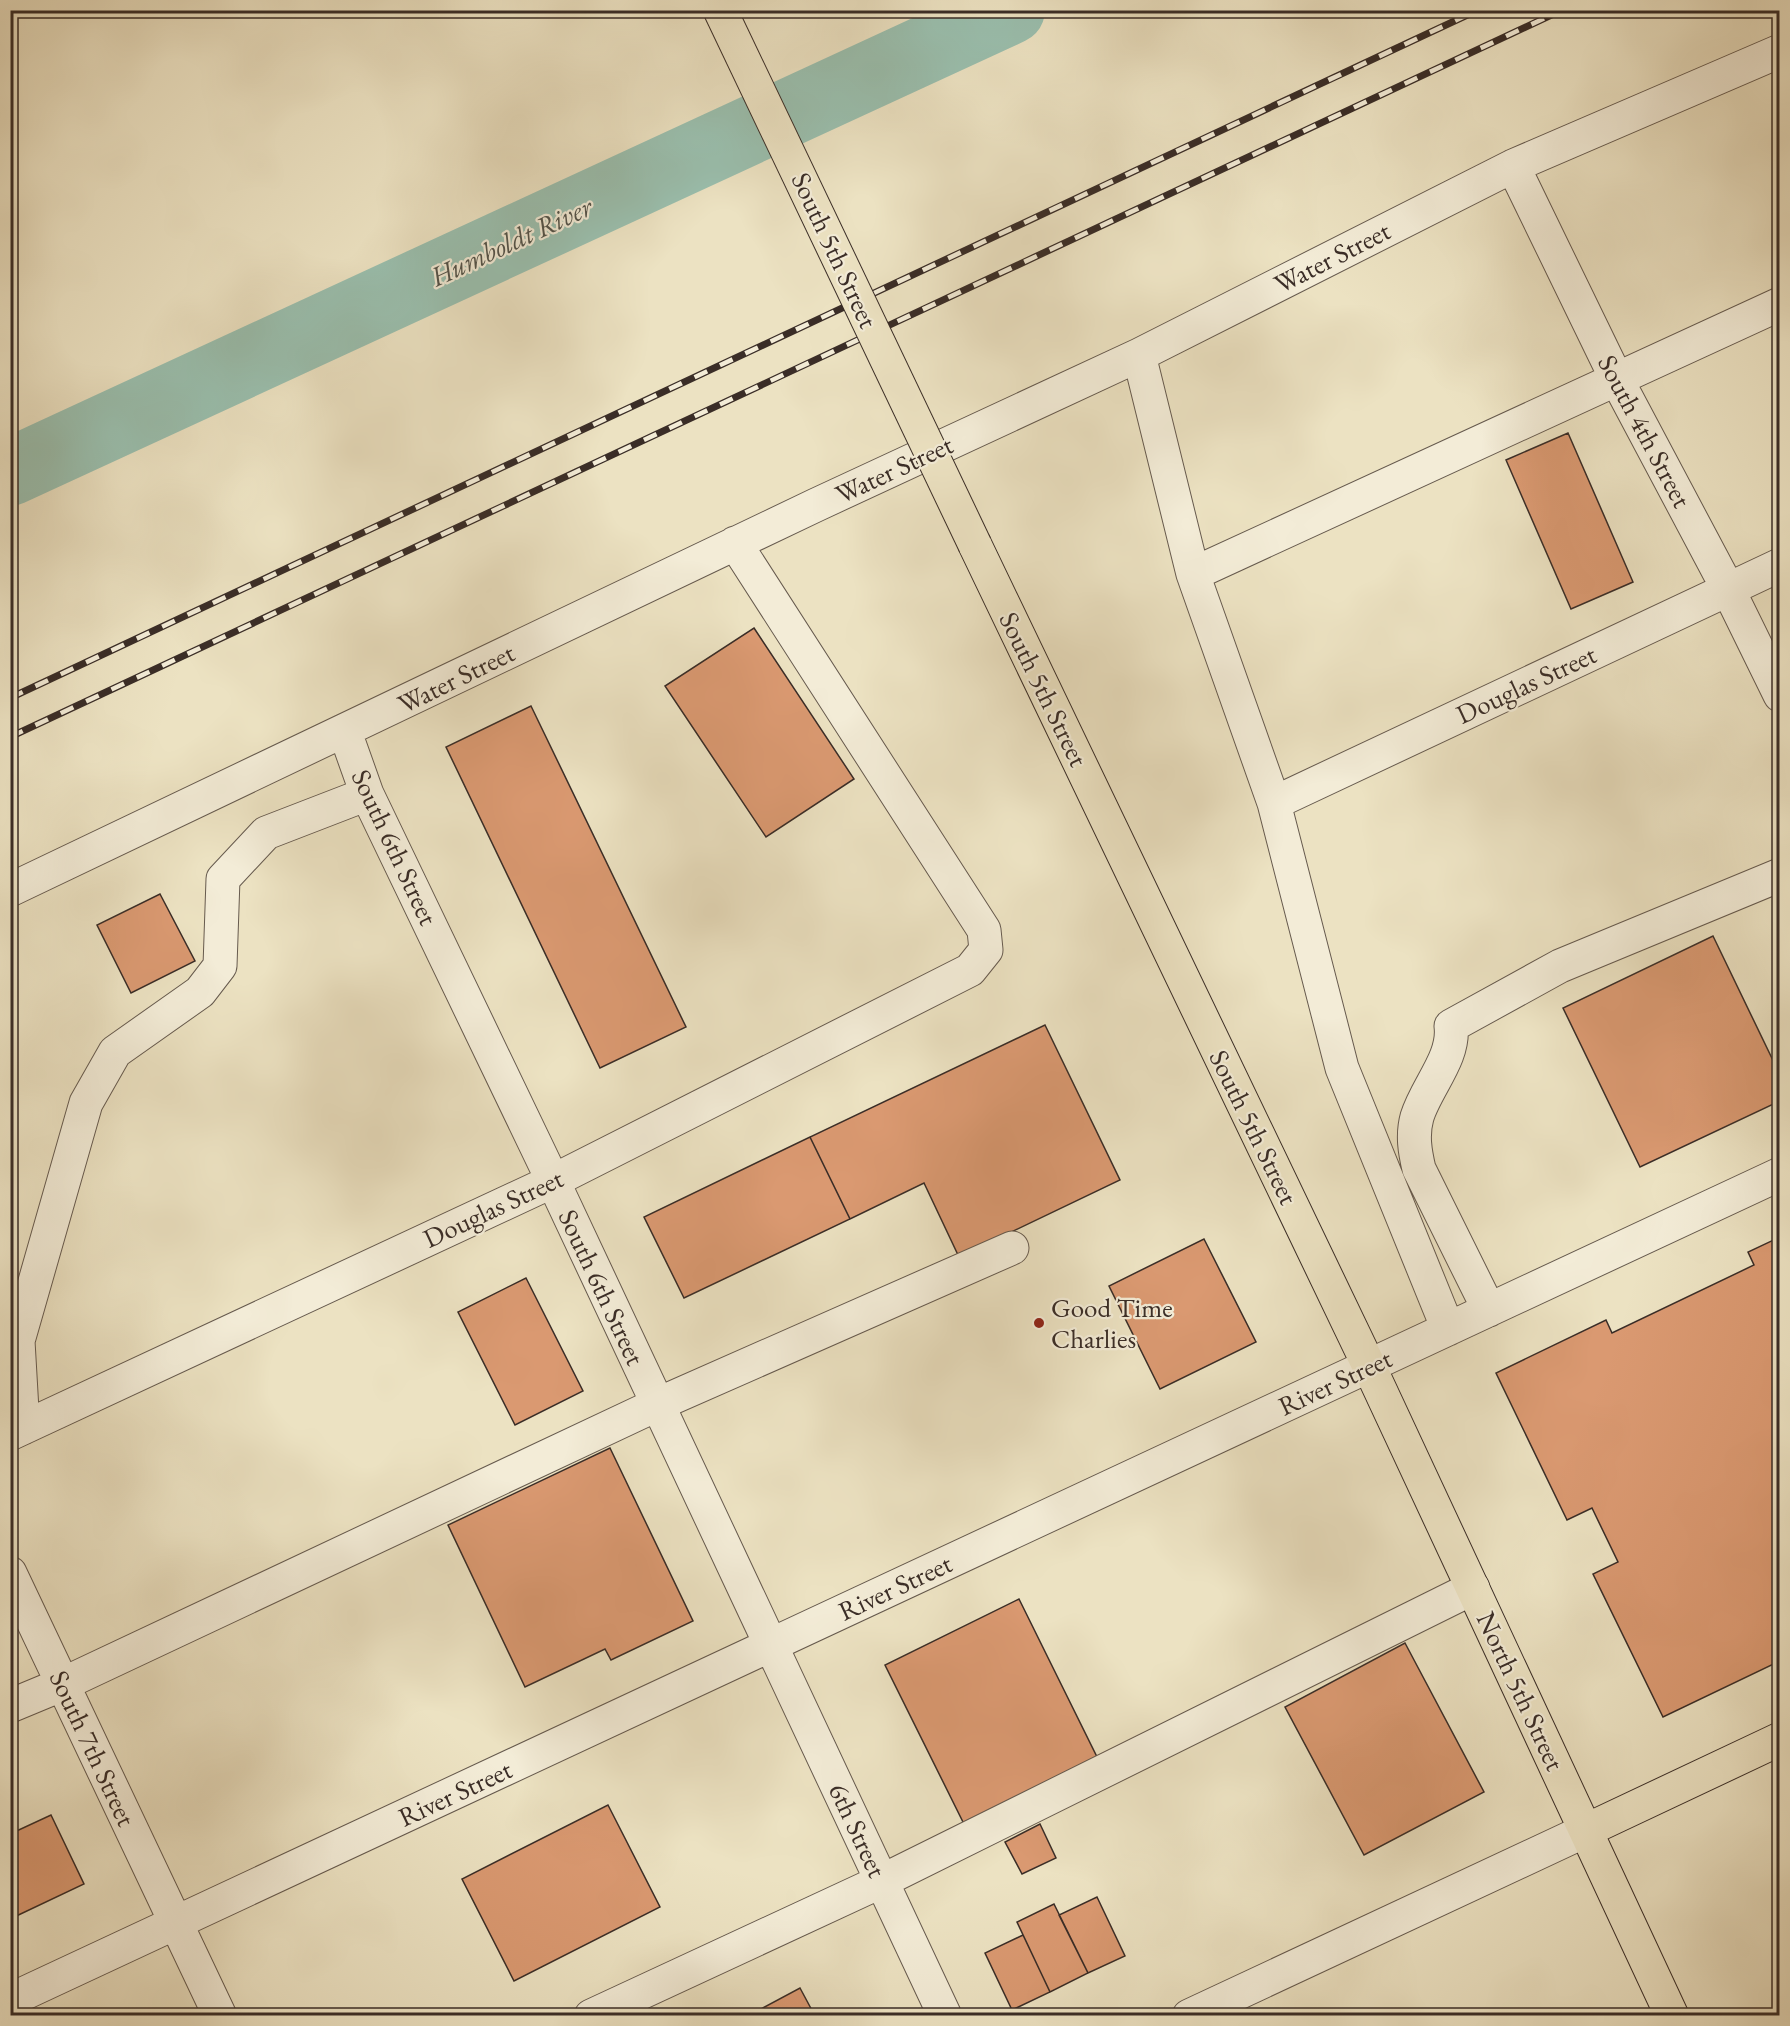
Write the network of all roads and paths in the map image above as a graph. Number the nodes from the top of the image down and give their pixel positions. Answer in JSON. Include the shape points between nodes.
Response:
{"nodes":[{"id":1,"x":720,"y":10,"type":"edge"},
{"id":2,"x":1779,"y":51,"type":"edge"},
{"id":3,"x":1513,"y":166,"type":"junction"},
{"id":4,"x":1779,"y":304,"type":"edge"},
{"id":5,"x":1139,"y":355,"type":"junction"},
{"id":6,"x":1616,"y":378,"type":"junction"},
{"id":7,"x":735,"y":543,"type":"junction"},
{"id":8,"x":1779,"y":565,"type":"edge"},
{"id":9,"x":1192,"y":573,"type":"junction"},
{"id":10,"x":1728,"y":589,"type":"junction"},
{"id":11,"x":1779,"y":695,"type":"edge"},
{"id":12,"x":345,"y":732,"type":"junction"},
{"id":13,"x":367,"y":794,"type":"junction"},
{"id":14,"x":1274,"y":803,"type":"junction"},
{"id":15,"x":1779,"y":875,"type":"edge"},
{"id":16,"x":10,"y":890,"type":"edge"},
{"id":17,"x":1779,"y":1174,"type":"edge"},
{"id":18,"x":553,"y":1181,"type":"junction"},
{"id":19,"x":1012,"y":1248,"type":"dead end"},
{"id":20,"x":1489,"y":1310,"type":"junction"},
{"id":21,"x":1448,"y":1329,"type":"junction"},
{"id":22,"x":1369,"y":1366,"type":"junction"},
{"id":23,"x":656,"y":1405,"type":"junction"},
{"id":24,"x":17,"y":1431,"type":"edge"},
{"id":25,"x":10,"y":1573,"type":"edge"},
{"id":26,"x":1473,"y":1588,"type":"junction"},
{"id":27,"x":771,"y":1645,"type":"junction"},
{"id":28,"x":63,"y":1684,"type":"junction"},
{"id":29,"x":10,"y":1706,"type":"edge"},
{"id":30,"x":1779,"y":1739,"type":"edge"},
{"id":31,"x":1587,"y":1830,"type":"junction"},
{"id":32,"x":882,"y":1881,"type":"junction"},
{"id":33,"x":176,"y":1923,"type":"junction"},
{"id":34,"x":10,"y":2000,"type":"edge"},
{"id":35,"x":220,"y":2016,"type":"edge"},
{"id":36,"x":591,"y":2016,"type":"edge"},
{"id":37,"x":945,"y":2016,"type":"edge"},
{"id":38,"x":1189,"y":2016,"type":"edge"},
{"id":39,"x":1672,"y":2016,"type":"edge"}],
"edges":[{"from":1,"to":22,"type":"main road","name":"South 5th Street","bridge":true},
{"from":2,"to":3,"type":"street","name":"Water Street"},
{"from":3,"to":5,"type":"street","name":"Water Street"},
{"from":3,"to":6,"type":"street","name":"South 4th Street"},
{"from":4,"to":6,"type":"street"},
{"from":5,"to":7,"type":"street","name":"Water Street"},
{"from":5,"to":9,"type":"street"},
{"from":6,"to":9,"type":"street"},
{"from":6,"to":10,"type":"street","name":"South 4th Street"},
{"from":7,"to":12,"type":"street","name":"Water Street"},
{"from":7,"to":18,"type":"street","name":"Douglas Street","via":[[984,930],[986,950],[970,970]]},
{"from":8,"to":10,"type":"street","name":"Douglas Street"},
{"from":9,"to":14,"type":"street"},
{"from":10,"to":11,"type":"street","name":"South 4th Street"},
{"from":10,"to":14,"type":"street","name":"Douglas Street"},
{"from":12,"to":13,"type":"street","name":"South 6th Street"},
{"from":12,"to":16,"type":"street","name":"Water Street"},
{"from":13,"to":18,"type":"street","name":"South 6th Street"},
{"from":13,"to":24,"type":"street","via":[[266,833],[223,879],[220,966],[200,992],[115,1052],[86,1102],[18,1341]]},
{"from":14,"to":21,"type":"street","via":[[1342,1068]]},
{"from":15,"to":20,"type":"street","via":[[1560,966],[1451,1026],[1453,1040],[1417,1118],[1413,1143],[1419,1169]]},
{"from":17,"to":20,"type":"street","name":"River Street"},
{"from":18,"to":23,"type":"street","name":"South 6th Street"},
{"from":18,"to":24,"type":"street","name":"Douglas Street"},
{"from":19,"to":23,"type":"street"},
{"from":20,"to":21,"type":"street","name":"River Street"},
{"from":21,"to":22,"type":"street","name":"River Street"},
{"from":22,"to":26,"type":"main road","name":"North 5th Street"},
{"from":22,"to":27,"type":"street","name":"River Street"},
{"from":23,"to":27,"type":"street","name":"South 6th Street"},
{"from":23,"to":28,"type":"street"},
{"from":25,"to":28,"type":"street","name":"South 7th Street"},
{"from":26,"to":31,"type":"main road","name":"North 5th Street"},
{"from":26,"to":32,"type":"street"},
{"from":27,"to":32,"type":"street","name":"6th Street"},
{"from":27,"to":33,"type":"street","name":"River Street"},
{"from":28,"to":29,"type":"street"},
{"from":28,"to":33,"type":"street","name":"South 7th Street"},
{"from":30,"to":31,"type":"main road"},
{"from":31,"to":38,"type":"street"},
{"from":31,"to":39,"type":"main road","name":"North 5th Street"},
{"from":32,"to":36,"type":"street"},
{"from":32,"to":37,"type":"street","name":"6th Street"},
{"from":33,"to":34,"type":"street","name":"River Street"},
{"from":33,"to":35,"type":"street","name":"South 7th Street"}]}
